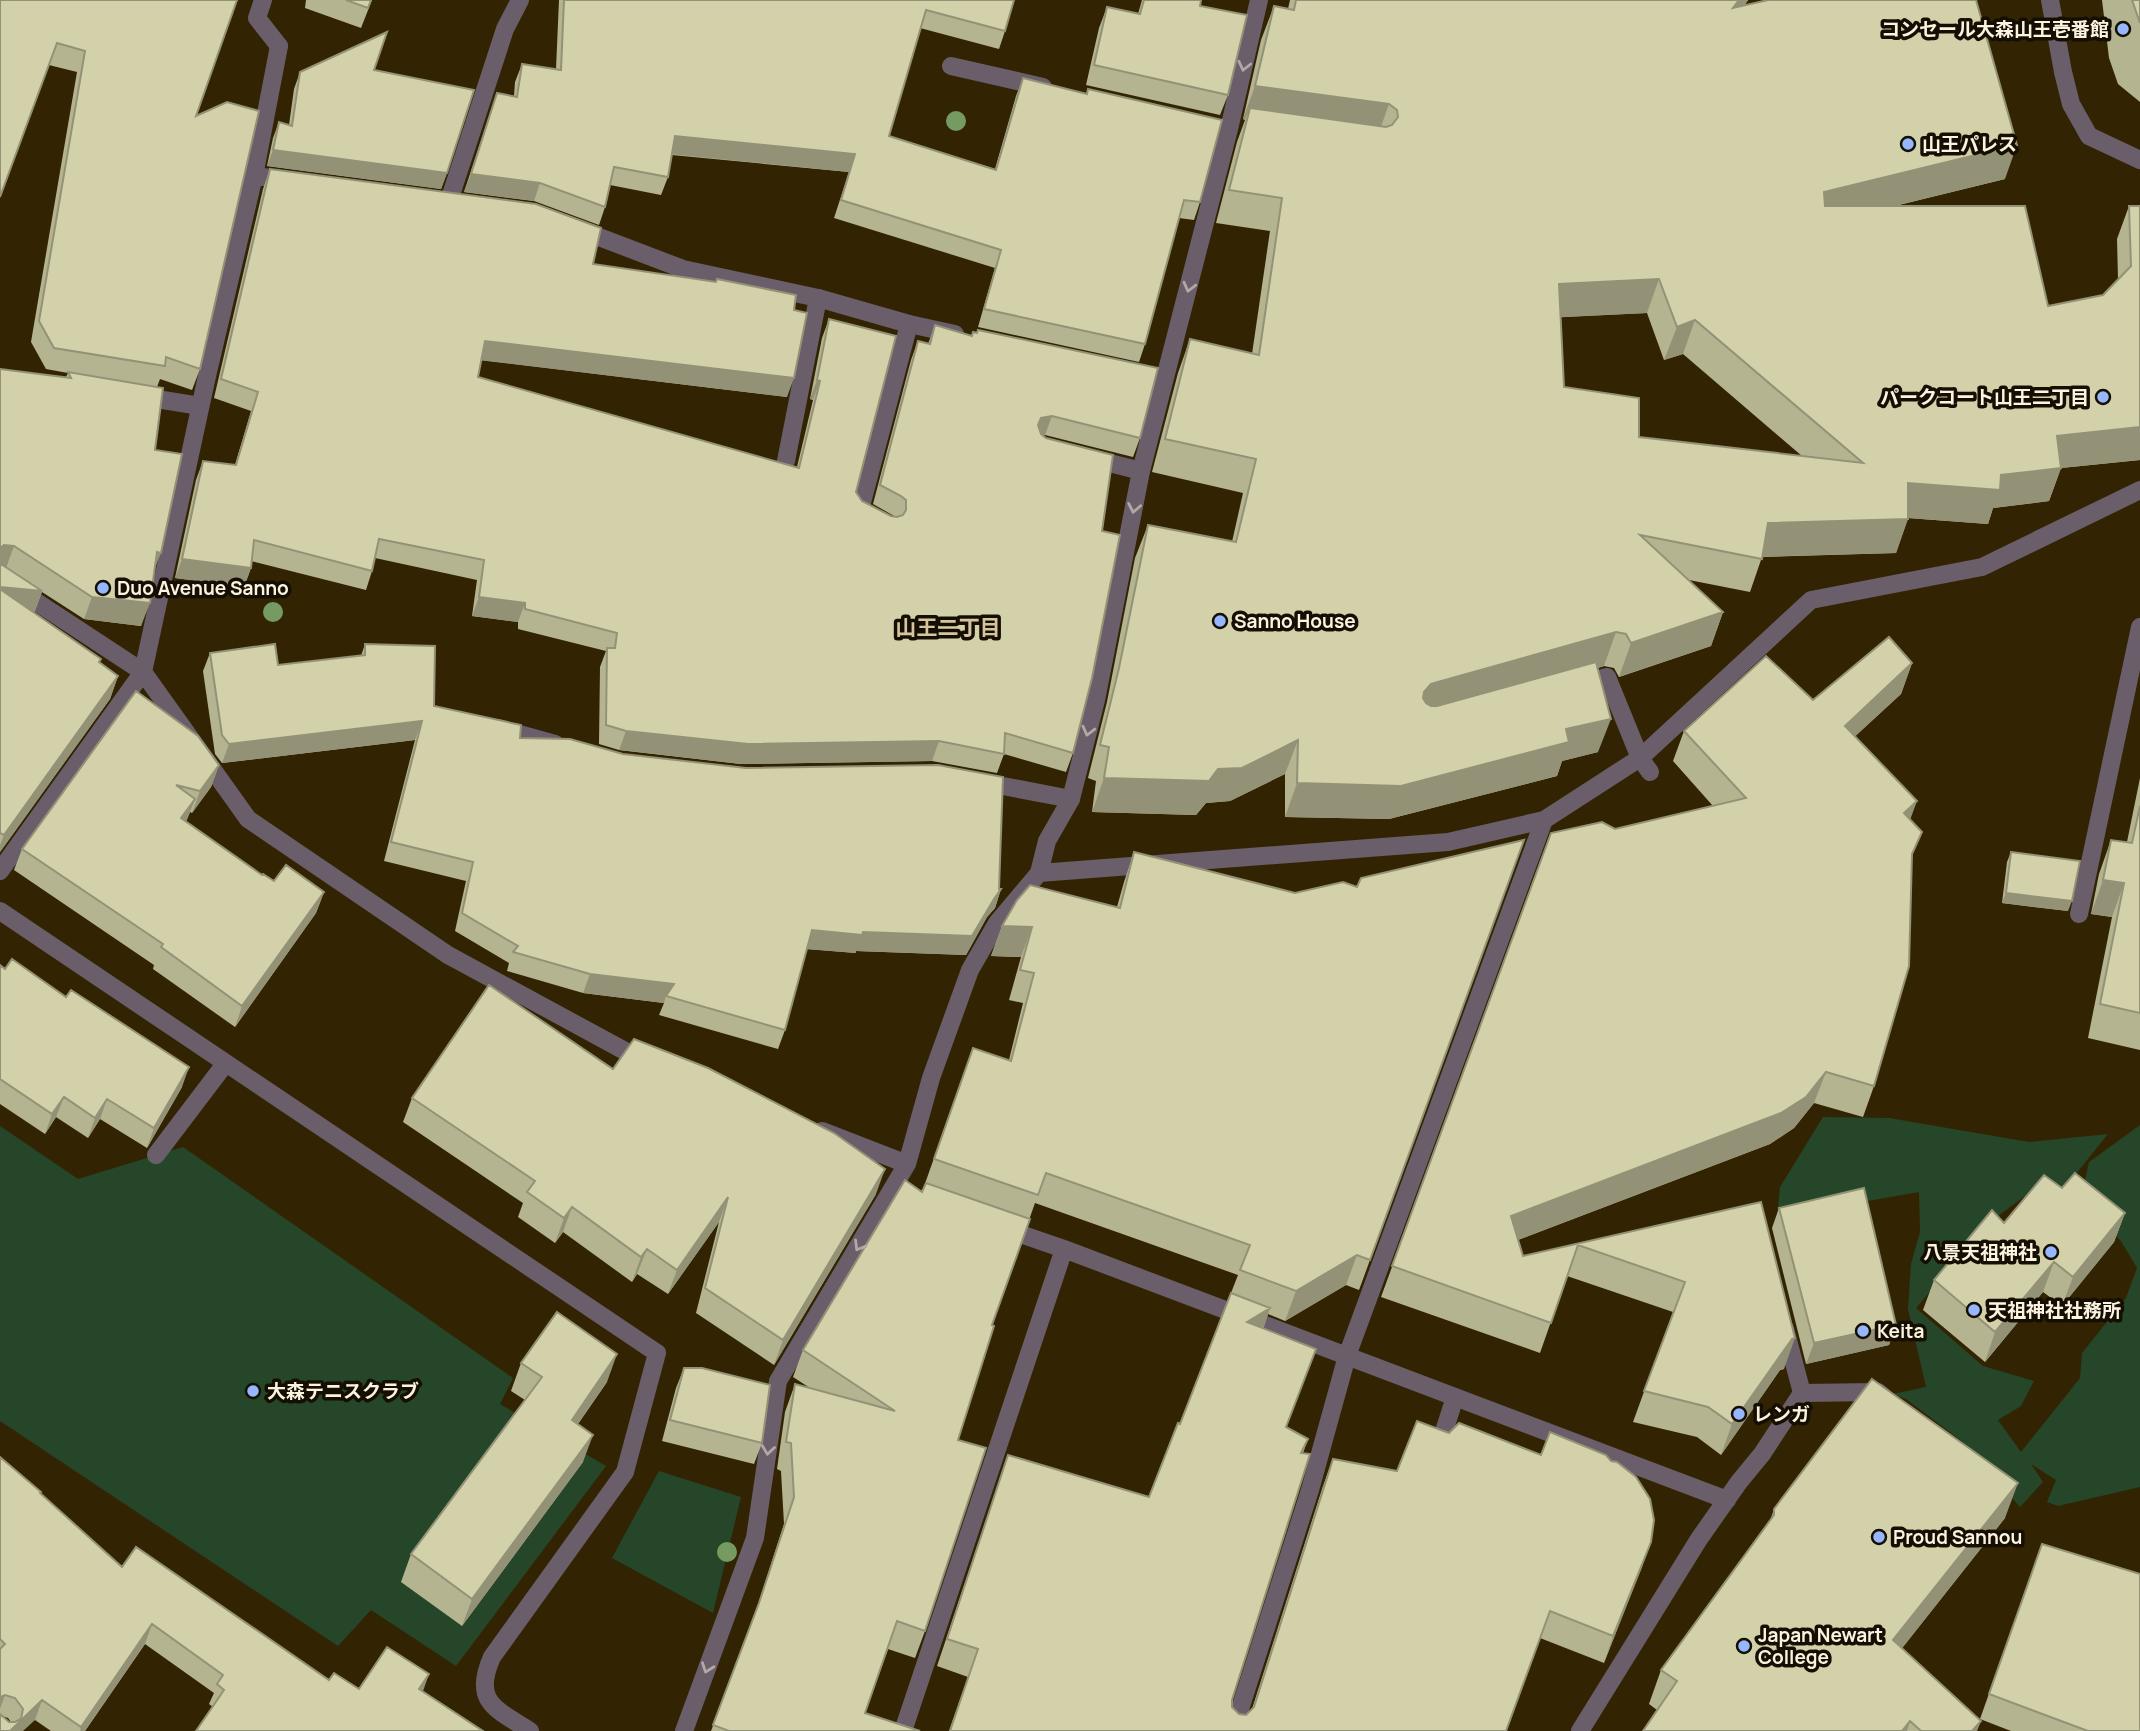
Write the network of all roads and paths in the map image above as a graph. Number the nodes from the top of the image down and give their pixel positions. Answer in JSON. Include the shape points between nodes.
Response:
{"nodes":[{"id":1,"x":263,"y":0,"type":"edge"},
{"id":2,"x":520,"y":0,"type":"edge"},
{"id":3,"x":1259,"y":0,"type":"edge"},
{"id":4,"x":2050,"y":0,"type":"edge"},
{"id":5,"x":951,"y":66,"type":"dead end"},
{"id":6,"x":1057,"y":90,"type":"edge"},
{"id":7,"x":1223,"y":128,"type":"junction"},
{"id":8,"x":1252,"y":133,"type":"edge"},
{"id":9,"x":2140,"y":160,"type":"edge"},
{"id":10,"x":254,"y":176,"type":"junction"},
{"id":11,"x":306,"y":183,"type":"edge"},
{"id":12,"x":449,"y":201,"type":"edge"},
{"id":13,"x":557,"y":222,"type":"edge"},
{"id":14,"x":818,"y":298,"type":"junction"},
{"id":15,"x":909,"y":324,"type":"junction"},
{"id":16,"x":977,"y":338,"type":"edge"},
{"id":17,"x":121,"y":393,"type":"edge"},
{"id":18,"x":201,"y":406,"type":"junction"},
{"id":19,"x":1077,"y":455,"type":"edge"},
{"id":20,"x":786,"y":461,"type":"edge"},
{"id":21,"x":1141,"y":471,"type":"junction"},
{"id":22,"x":2140,"y":490,"type":"edge"},
{"id":23,"x":889,"y":525,"type":"edge"},
{"id":24,"x":0,"y":578,"type":"edge"},
{"id":25,"x":2140,"y":627,"type":"edge"},
{"id":26,"x":143,"y":672,"type":"junction"},
{"id":27,"x":1567,"y":688,"type":"edge"},
{"id":28,"x":477,"y":722,"type":"edge"},
{"id":29,"x":566,"y":747,"type":"edge"},
{"id":30,"x":1645,"y":765,"type":"junction"},
{"id":31,"x":970,"y":779,"type":"edge"},
{"id":32,"x":1071,"y":799,"type":"junction"},
{"id":33,"x":1544,"y":821,"type":"junction"},
{"id":34,"x":0,"y":871,"type":"edge"},
{"id":35,"x":1039,"y":873,"type":"junction"},
{"id":36,"x":0,"y":911,"type":"edge"},
{"id":37,"x":2079,"y":914,"type":"dead end"},
{"id":38,"x":225,"y":1064,"type":"junction"},
{"id":39,"x":662,"y":1066,"type":"edge"},
{"id":40,"x":811,"y":1126,"type":"edge"},
{"id":41,"x":156,"y":1155,"type":"edge"},
{"id":42,"x":907,"y":1164,"type":"junction"},
{"id":43,"x":894,"y":1188,"type":"junction"},
{"id":44,"x":913,"y":1197,"type":"edge"},
{"id":45,"x":987,"y":1223,"type":"edge"},
{"id":46,"x":1063,"y":1249,"type":"junction"},
{"id":47,"x":1782,"y":1317,"type":"edge"},
{"id":48,"x":1347,"y":1356,"type":"junction"},
{"id":49,"x":1802,"y":1393,"type":"junction"},
{"id":50,"x":1455,"y":1397,"type":"junction"},
{"id":51,"x":1892,"y":1401,"type":"edge"},
{"id":52,"x":1440,"y":1444,"type":"edge"},
{"id":53,"x":1615,"y":1457,"type":"junction"},
{"id":54,"x":1606,"y":1478,"type":"edge"},
{"id":55,"x":1727,"y":1500,"type":"junction"},
{"id":56,"x":530,"y":1731,"type":"edge"},
{"id":57,"x":684,"y":1731,"type":"edge"},
{"id":58,"x":903,"y":1731,"type":"edge"},
{"id":59,"x":1233,"y":1731,"type":"edge"},
{"id":60,"x":1580,"y":1731,"type":"edge"}],
"edges":[{"from":1,"to":10,"type":"street","via":[[257,18],[279,46]]},
{"from":2,"to":12,"type":"street","via":[[505,29]]},
{"from":3,"to":7,"type":"street","one_way":true},
{"from":4,"to":9,"type":"street","via":[[2063,72],[2077,115],[2089,136]]},
{"from":5,"to":6,"type":"street"},
{"from":7,"to":8,"type":"street"},
{"from":7,"to":21,"type":"street","one_way":true,"via":[[1159,377]]},
{"from":10,"to":11,"type":"street"},
{"from":10,"to":18,"type":"street"},
{"from":13,"to":14,"type":"street","via":[[683,269]]},
{"from":14,"to":15,"type":"street"},
{"from":14,"to":20,"type":"street"},
{"from":15,"to":16,"type":"street"},
{"from":15,"to":23,"type":"street","via":[[860,510]]},
{"from":17,"to":18,"type":"street"},
{"from":18,"to":26,"type":"street"},
{"from":19,"to":21,"type":"street"},
{"from":21,"to":32,"type":"street","one_way":true,"via":[[1096,699]]},
{"from":22,"to":30,"type":"street","via":[[1982,567],[1811,600]]},
{"from":24,"to":26,"type":"street"},
{"from":25,"to":37,"type":"street"},
{"from":26,"to":34,"type":"street"},
{"from":26,"to":39,"type":"street","via":[[248,819],[448,955],[625,1051]]},
{"from":27,"to":30,"type":"street","via":[[1607,677]]},
{"from":28,"to":29,"type":"street"},
{"from":30,"to":33,"type":"street"},
{"from":31,"to":32,"type":"street"},
{"from":32,"to":35,"type":"street","via":[[1047,841]]},
{"from":33,"to":35,"type":"street","via":[[1448,842]]},
{"from":33,"to":48,"type":"street"},
{"from":35,"to":42,"type":"street","via":[[997,923],[970,970],[925,1076]]},
{"from":36,"to":38,"type":"street"},
{"from":38,"to":41,"type":"street"},
{"from":38,"to":56,"type":"street","via":[[657,1353],[625,1472],[492,1657],[486,1672],[484,1686],[495,1708]]},
{"from":40,"to":42,"type":"street"},
{"from":42,"to":43,"type":"street"},
{"from":43,"to":44,"type":"street"},
{"from":43,"to":57,"type":"street","one_way":true,"via":[[778,1381],[755,1538]]},
{"from":45,"to":46,"type":"street"},
{"from":46,"to":48,"type":"street"},
{"from":46,"to":58,"type":"street"},
{"from":47,"to":49,"type":"street"},
{"from":48,"to":50,"type":"street"},
{"from":48,"to":59,"type":"street","via":[[1310,1490]]},
{"from":49,"to":51,"type":"street","via":[[1878,1392]]},
{"from":49,"to":55,"type":"street"},
{"from":50,"to":52,"type":"street"},
{"from":50,"to":53,"type":"street"},
{"from":53,"to":54,"type":"street"},
{"from":53,"to":55,"type":"street"},
{"from":55,"to":60,"type":"street"}]}
